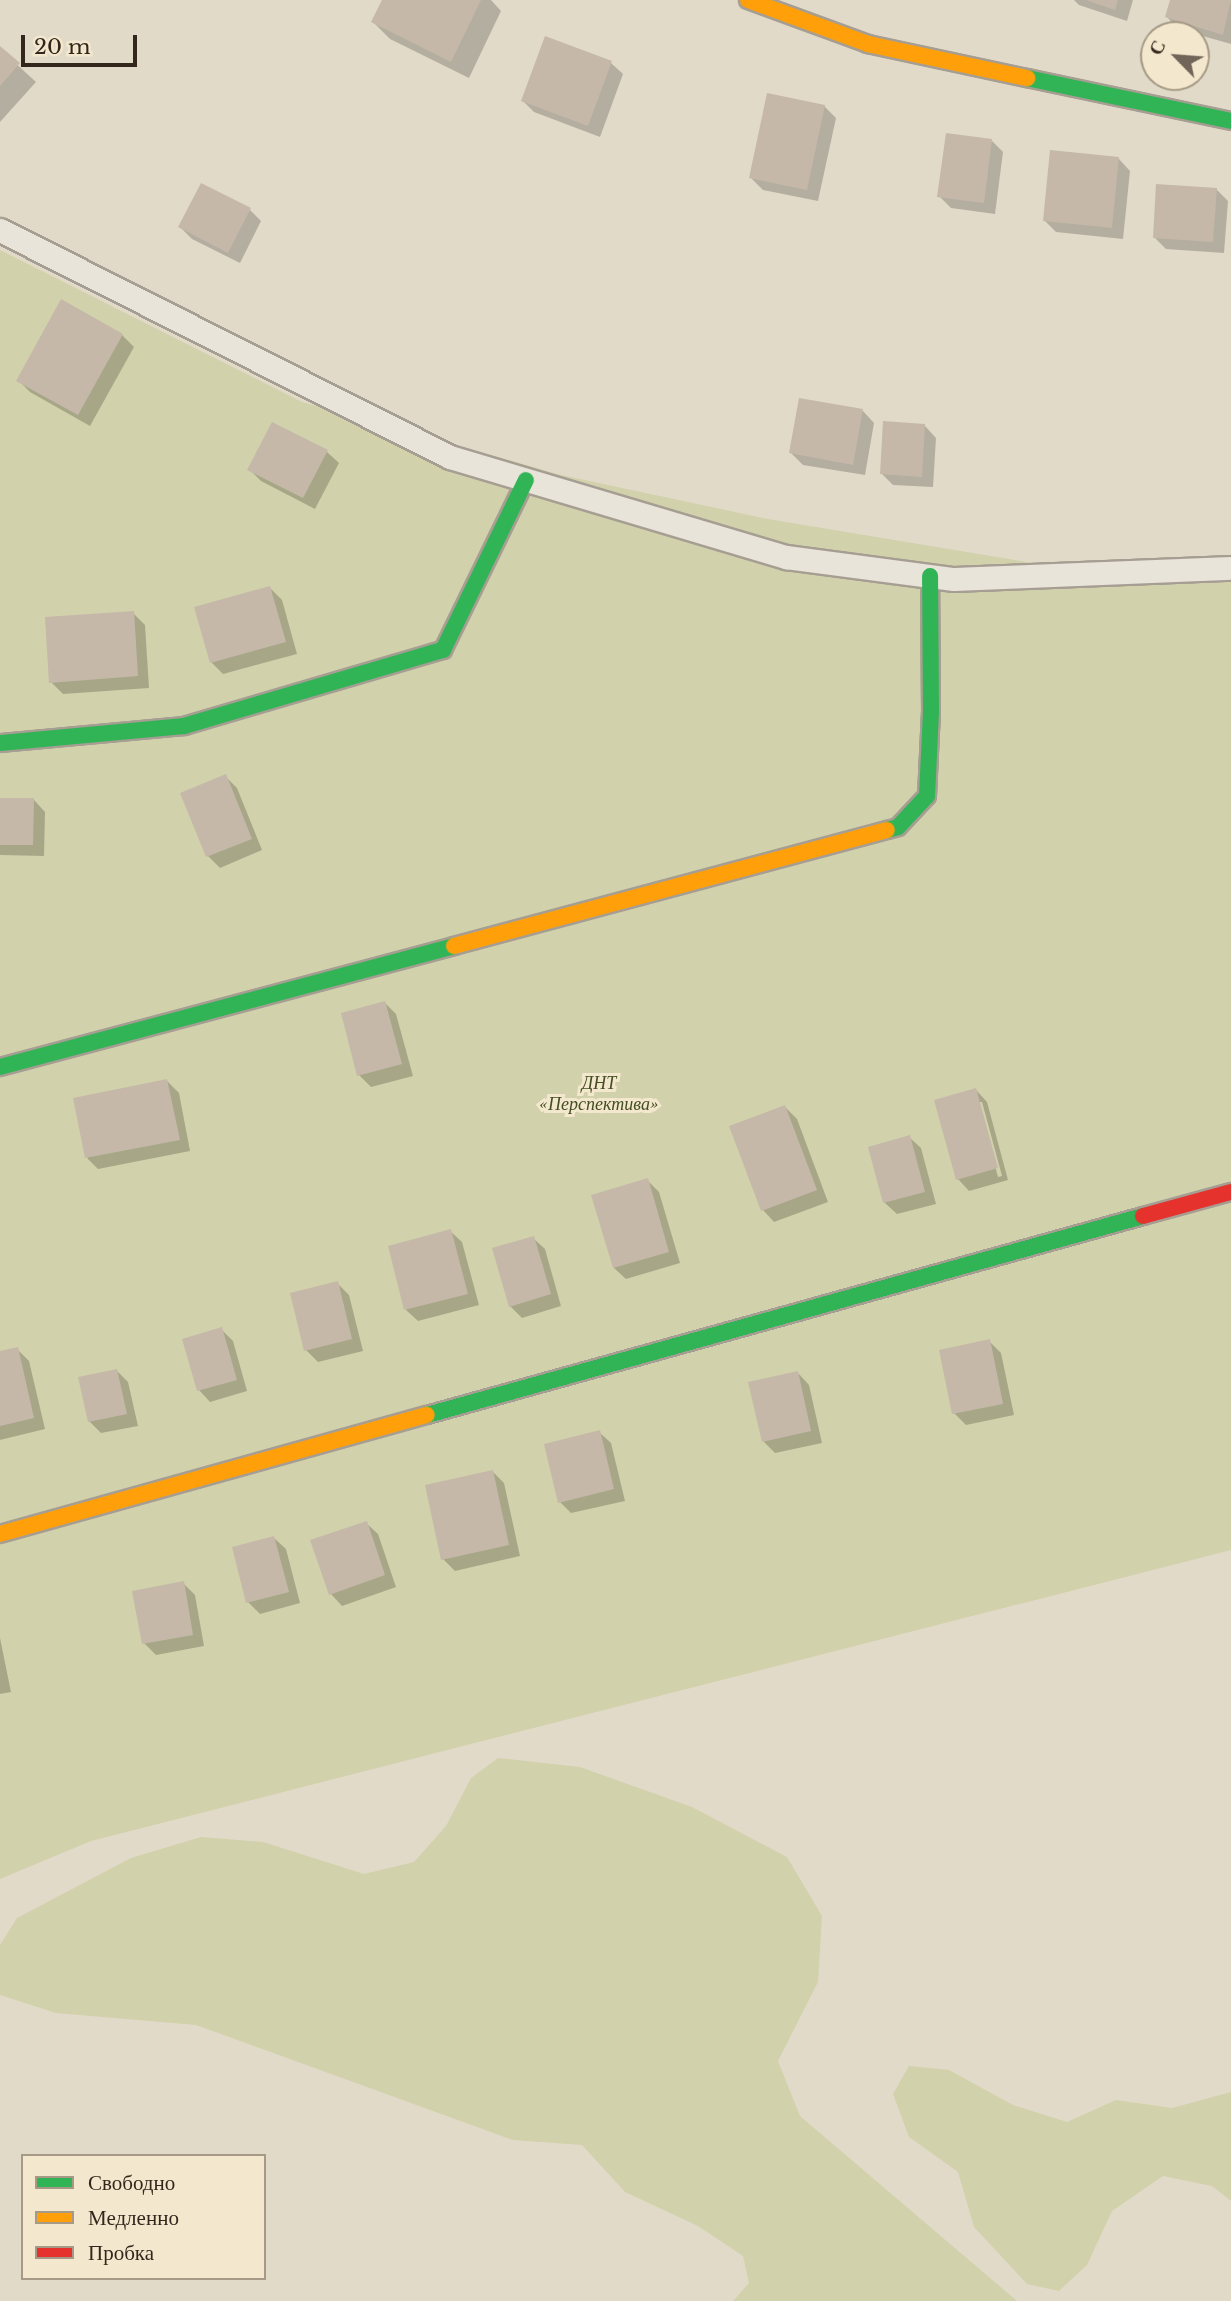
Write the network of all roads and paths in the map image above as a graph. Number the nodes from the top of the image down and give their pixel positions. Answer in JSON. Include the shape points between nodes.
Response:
{"nodes":[{"id":1,"x":748,"y":0,"type":"edge"},
{"id":2,"x":1231,"y":121,"type":"edge"},
{"id":3,"x":0,"y":230,"type":"edge"},
{"id":4,"x":526,"y":480,"type":"junction"},
{"id":5,"x":1231,"y":568,"type":"edge"},
{"id":6,"x":930,"y":576,"type":"junction"},
{"id":7,"x":0,"y":743,"type":"edge"},
{"id":8,"x":0,"y":1067,"type":"edge"},
{"id":9,"x":1231,"y":1192,"type":"edge"},
{"id":10,"x":0,"y":1534,"type":"edge"}],
"edges":[{"from":1,"to":2,"type":"street","via":[[868,44]]},
{"from":3,"to":4,"type":"lane","via":[[450,457]]},
{"from":4,"to":6,"type":"lane","via":[[786,557]]},
{"from":4,"to":7,"type":"street","via":[[443,650],[184,726]]},
{"from":5,"to":6,"type":"lane","via":[[954,579]]},
{"from":6,"to":8,"type":"street","via":[[927,796],[898,827]]},
{"from":9,"to":10,"type":"street"}]}
